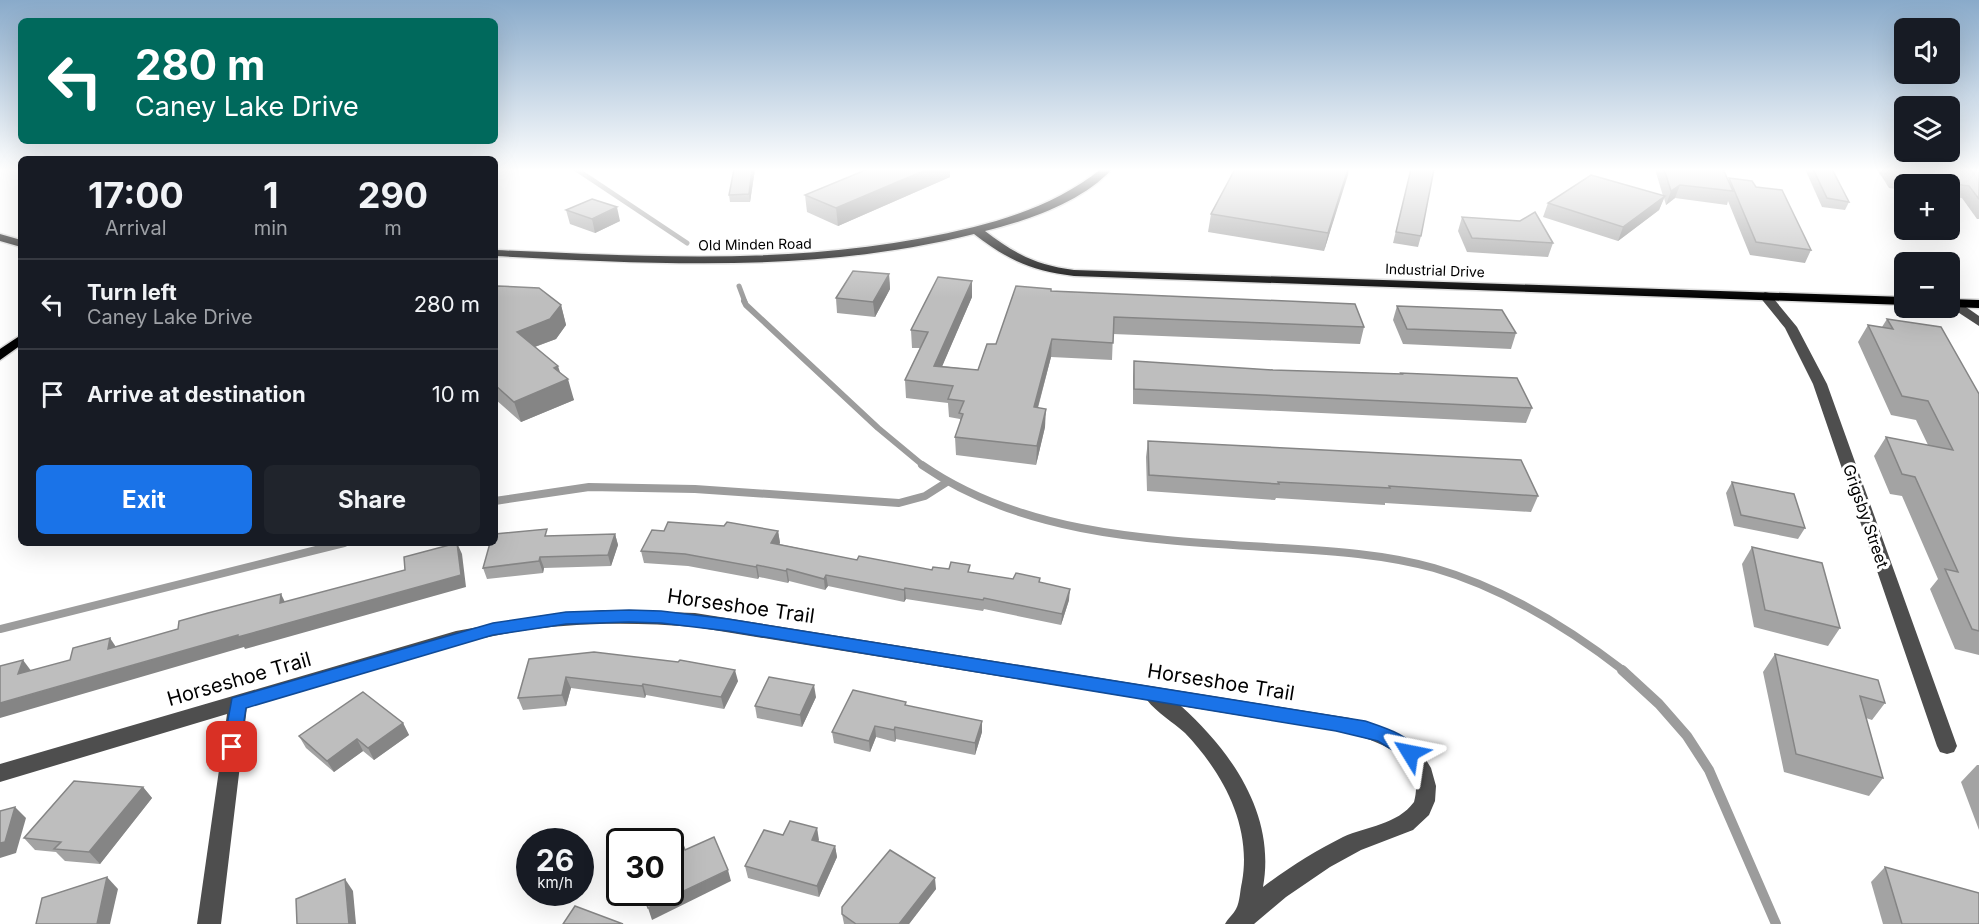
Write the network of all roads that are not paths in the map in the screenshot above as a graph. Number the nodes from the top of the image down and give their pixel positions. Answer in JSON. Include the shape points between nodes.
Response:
{"nodes":[{"id":1,"x":1029,"y":212,"type":"edge"},
{"id":2,"x":976,"y":230,"type":"junction"},
{"id":3,"x":0,"y":236,"type":"edge"},
{"id":4,"x":18,"y":236,"type":"edge"},
{"id":5,"x":18,"y":243,"type":"edge"},
{"id":6,"x":498,"y":253,"type":"edge"},
{"id":7,"x":1766,"y":296,"type":"junction"},
{"id":8,"x":1894,"y":301,"type":"edge"},
{"id":9,"x":1960,"y":303,"type":"edge"},
{"id":10,"x":1979,"y":304,"type":"edge"},
{"id":11,"x":1960,"y":309,"type":"edge"},
{"id":12,"x":1979,"y":322,"type":"edge"},
{"id":13,"x":18,"y":341,"type":"edge"},
{"id":14,"x":0,"y":356,"type":"edge"},
{"id":15,"x":1150,"y":694,"type":"junction"},
{"id":16,"x":238,"y":703,"type":"junction"},
{"id":17,"x":1947,"y":746,"type":"dead end"},
{"id":18,"x":0,"y":773,"type":"edge"},
{"id":19,"x":1242,"y":920,"type":"edge"},
{"id":20,"x":209,"y":924,"type":"edge"}],
"edges":[{"from":1,"to":2,"type":"main road","name":"Old Minden Road"},
{"from":2,"to":6,"type":"main road","name":"Old Minden Road","via":[[902,247],[794,260]]},
{"from":2,"to":7,"type":"main road","name":"Industrial Drive","via":[[1018,261],[1067,272]]},
{"from":3,"to":4,"type":"main road"},
{"from":3,"to":5,"type":"main road"},
{"from":7,"to":8,"type":"main road","name":"Industrial Drive"},
{"from":7,"to":17,"type":"street","name":"Grigsby Street","via":[[1791,327],[1820,384]]},
{"from":9,"to":10,"type":"main road"},
{"from":11,"to":12,"type":"street"},
{"from":13,"to":14,"type":"main road"},
{"from":15,"to":16,"type":"street","name":"Horseshoe Trail","via":[[695,620],[597,616],[493,629]]},
{"from":15,"to":19,"type":"street","via":[[1175,711],[1210,746],[1244,808],[1256,855]]},
{"from":15,"to":19,"type":"street","name":"Horseshoe Trail","via":[[1365,728],[1384,735],[1410,753],[1422,769],[1426,801],[1410,821],[1353,843],[1320,861]]},
{"from":16,"to":18,"type":"street","name":"Horseshoe Trail"},
{"from":16,"to":20,"type":"street"}]}
